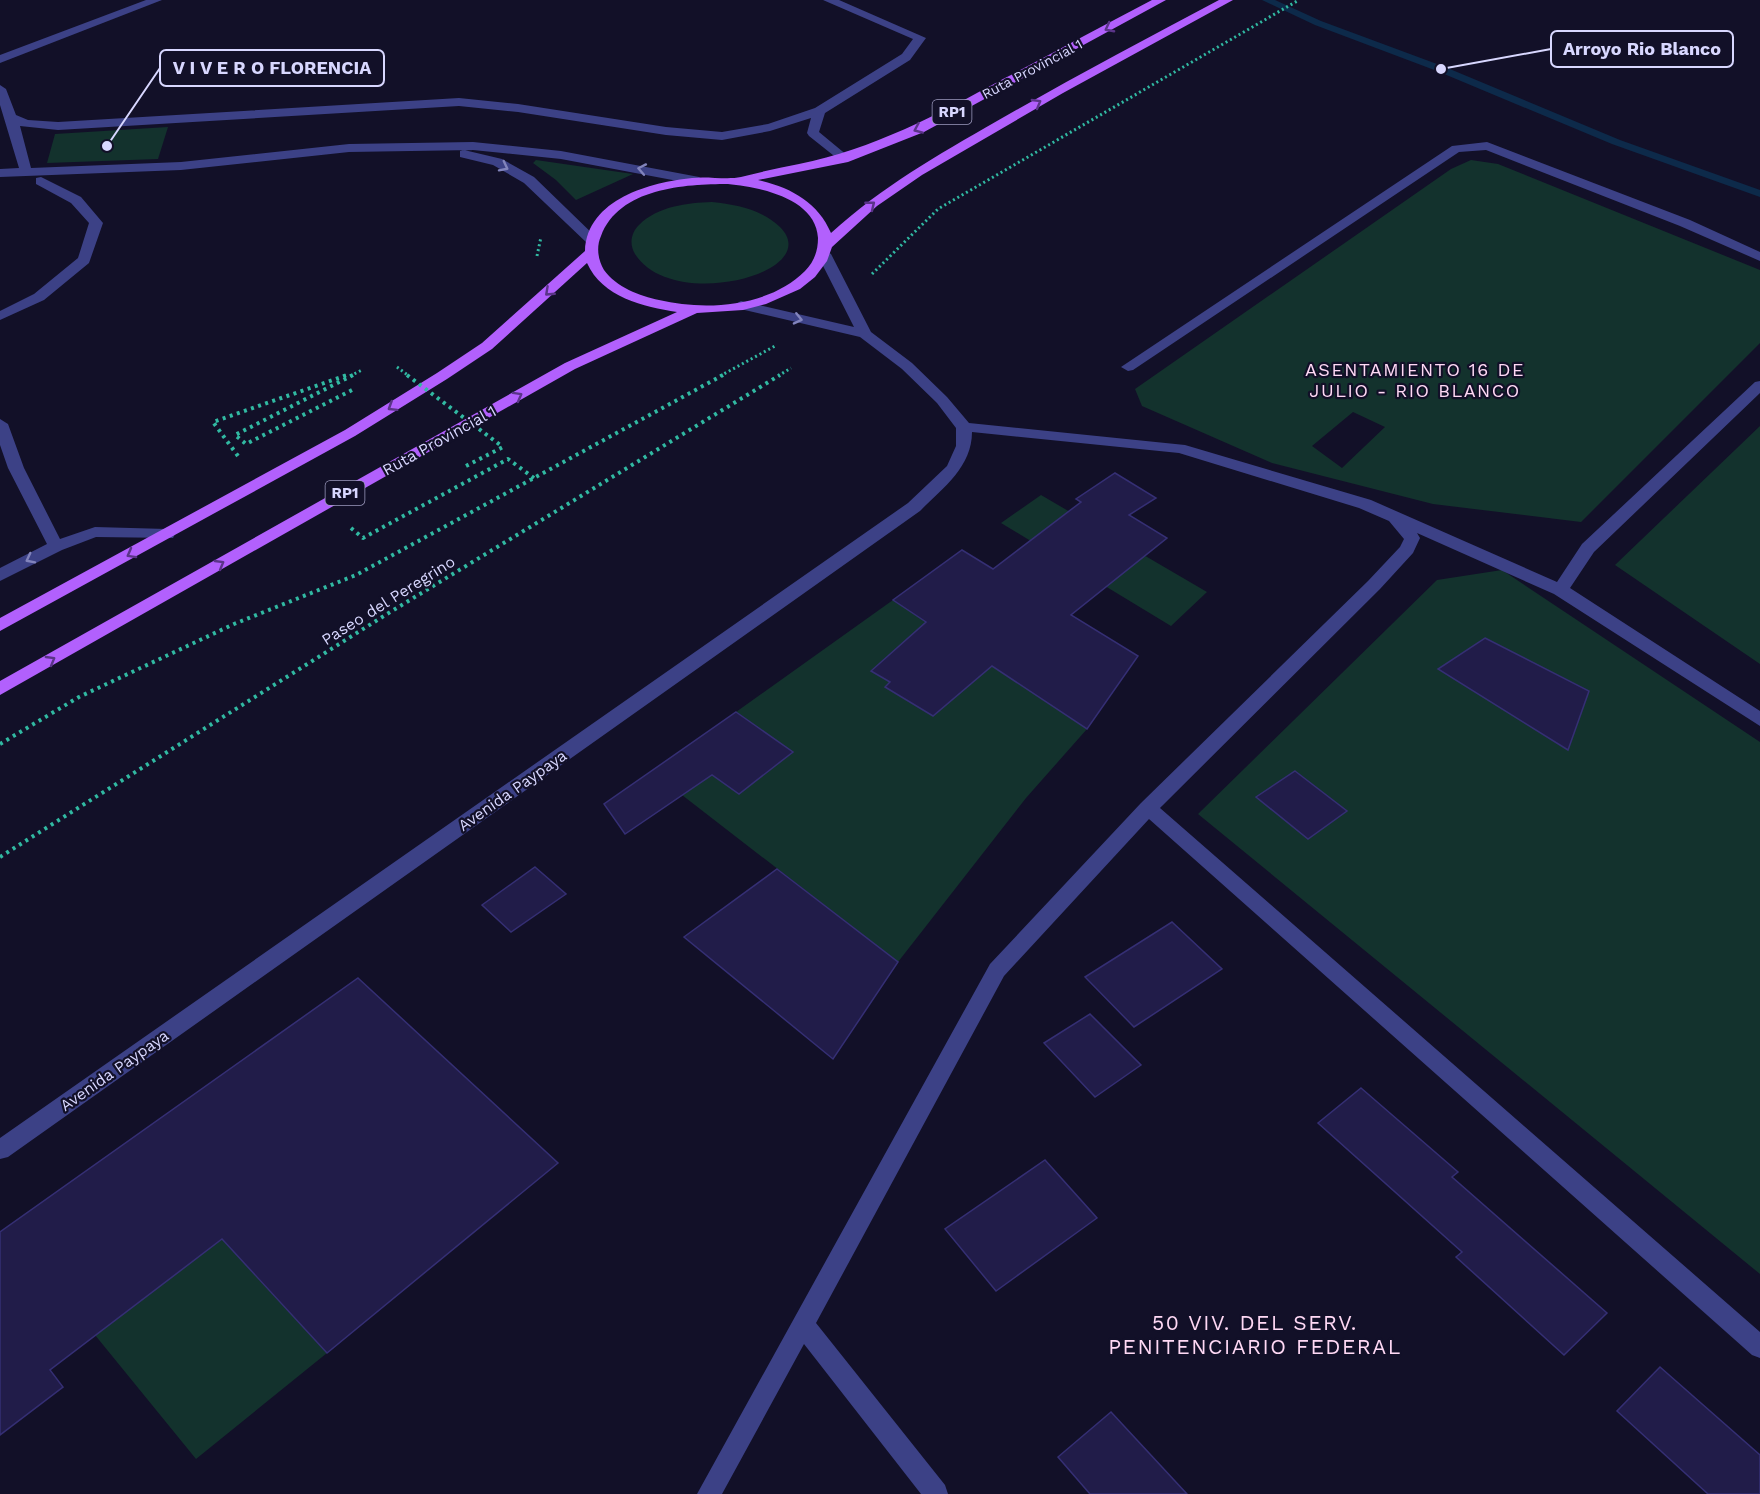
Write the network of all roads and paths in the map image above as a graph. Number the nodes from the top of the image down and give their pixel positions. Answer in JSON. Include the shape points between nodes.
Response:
{"nodes":[{"id":1,"x":156,"y":0,"type":"edge"},
{"id":2,"x":829,"y":0,"type":"edge"},
{"id":3,"x":1160,"y":0,"type":"edge"},
{"id":4,"x":1227,"y":0,"type":"edge"},
{"id":5,"x":1299,"y":0,"type":"edge"},
{"id":6,"x":1247,"y":28,"type":"joint"},
{"id":7,"x":0,"y":59,"type":"edge"},
{"id":8,"x":0,"y":89,"type":"edge"},
{"id":9,"x":819,"y":111,"type":"junction"},
{"id":10,"x":11,"y":117,"type":"junction"},
{"id":11,"x":427,"y":146,"type":"junction"},
{"id":12,"x":843,"y":159,"type":"junction"},
{"id":13,"x":26,"y":172,"type":"junction"},
{"id":14,"x":0,"y":173,"type":"edge"},
{"id":15,"x":728,"y":180,"type":"junction"},
{"id":16,"x":41,"y":181,"type":"dead end"},
{"id":17,"x":699,"y":181,"type":"junction"},
{"id":18,"x":541,"y":227,"type":"dead end"},
{"id":19,"x":592,"y":246,"type":"junction"},
{"id":20,"x":825,"y":249,"type":"junction"},
{"id":21,"x":1760,"y":257,"type":"edge"},
{"id":22,"x":535,"y":260,"type":"dead end"},
{"id":23,"x":847,"y":298,"type":"junction"},
{"id":24,"x":741,"y":305,"type":"junction"},
{"id":25,"x":695,"y":309,"type":"junction"},
{"id":26,"x":0,"y":316,"type":"edge"},
{"id":27,"x":812,"y":322,"type":"junction"},
{"id":28,"x":865,"y":334,"type":"junction"},
{"id":29,"x":1128,"y":367,"type":"dead end"},
{"id":30,"x":791,"y":368,"type":"dead end"},
{"id":31,"x":387,"y":372,"type":"dead end"},
{"id":32,"x":410,"y":372,"type":"dead end"},
{"id":33,"x":399,"y":377,"type":"dead end"},
{"id":34,"x":1760,"y":386,"type":"edge"},
{"id":35,"x":357,"y":387,"type":"dead end"},
{"id":36,"x":0,"y":424,"type":"edge"},
{"id":37,"x":964,"y":427,"type":"junction"},
{"id":38,"x":228,"y":462,"type":"dead end"},
{"id":39,"x":462,"y":468,"type":"dead end"},
{"id":40,"x":534,"y":478,"type":"junction"},
{"id":41,"x":1394,"y":518,"type":"junction"},
{"id":42,"x":360,"y":522,"type":"dead end"},
{"id":43,"x":167,"y":534,"type":"junction"},
{"id":44,"x":57,"y":546,"type":"junction"},
{"id":45,"x":0,"y":575,"type":"edge"},
{"id":46,"x":1560,"y":590,"type":"junction"},
{"id":47,"x":0,"y":625,"type":"edge"},
{"id":48,"x":0,"y":689,"type":"edge"},
{"id":49,"x":1760,"y":720,"type":"edge"},
{"id":50,"x":0,"y":744,"type":"edge"},
{"id":51,"x":1148,"y":808,"type":"junction"},
{"id":52,"x":0,"y":856,"type":"edge"},
{"id":53,"x":0,"y":1150,"type":"edge"},
{"id":54,"x":803,"y":1324,"type":"junction"},
{"id":55,"x":1760,"y":1347,"type":"edge"},
{"id":56,"x":709,"y":1494,"type":"edge"},
{"id":57,"x":936,"y":1494,"type":"edge"}],
"edges":[{"from":1,"to":7,"type":"street"},
{"from":2,"to":9,"type":"street","via":[[920,38],[906,57]]},
{"from":3,"to":12,"type":"main road","name":"Ruta Provincial 1","number":"RP1","one_way":true,"via":[[921,129]]},
{"from":20,"to":4,"type":"main road","name":"Ruta Provincial 1","number":"RP1","one_way":true,"via":[[873,203],[917,172]]},
{"from":5,"to":6,"type":"path"},
{"from":6,"to":23,"type":"path","via":[[938,209]]},
{"from":8,"to":10,"type":"street"},
{"from":9,"to":10,"type":"street","via":[[770,127],[722,136],[459,102],[58,126],[25,124]]},
{"from":9,"to":12,"type":"street","via":[[813,133]]},
{"from":10,"to":13,"type":"street"},
{"from":11,"to":13,"type":"street","via":[[350,148],[181,166]]},
{"from":17,"to":11,"type":"street","one_way":true,"via":[[561,155],[473,146]]},
{"from":11,"to":19,"type":"street","one_way":true,"via":[[497,162],[529,180]]},
{"from":12,"to":15,"type":"main road","name":"Ruta Provincial 1","number":"RP1"},
{"from":13,"to":14,"type":"street"},
{"from":15,"to":17,"type":"main road","name":"Ruta Provincial 1","number":"RP1"},
{"from":15,"to":20,"type":"main road","name":"Ruta Provincial 1","number":"RP1","via":[[755,184],[800,201],[816,213],[824,228]]},
{"from":16,"to":26,"type":"street","via":[[76,200],[96,223],[84,260],[39,297]]},
{"from":17,"to":19,"type":"main road","name":"Ruta Provincial 1","number":"RP1","via":[[665,187],[628,201],[598,226]]},
{"from":18,"to":22,"type":"path","via":[[541,244]]},
{"from":19,"to":25,"type":"main road","name":"Ruta Provincial 1","number":"RP1","via":[[597,269],[611,285],[662,306]]},
{"from":19,"to":43,"type":"main road","name":"Ruta Provincial 1","number":"RP1","one_way":true,"via":[[487,346],[350,433]]},
{"from":20,"to":23,"type":"street"},
{"from":20,"to":24,"type":"main road","name":"Ruta Provincial 1","number":"RP1","via":[[813,271],[795,286]]},
{"from":21,"to":29,"type":"street","via":[[1487,146],[1456,149]]},
{"from":23,"to":28,"type":"street"},
{"from":24,"to":25,"type":"main road","name":"Ruta Provincial 1","number":"RP1"},
{"from":24,"to":27,"type":"street","one_way":true},
{"from":48,"to":25,"type":"main road","name":"Ruta Provincial 1","number":"RP1","one_way":true,"via":[[570,366]]},
{"from":27,"to":28,"type":"street"},
{"from":27,"to":40,"type":"path"},
{"from":28,"to":37,"type":"street","via":[[907,366]]},
{"from":30,"to":52,"type":"path","name":"Paseo del Peregrino"},
{"from":31,"to":39,"type":"path","bridge":true,"via":[[397,367],[503,447]]},
{"from":32,"to":33,"type":"path"},
{"from":34,"to":46,"type":"street","via":[[1588,548]]},
{"from":35,"to":38,"type":"path","via":[[246,444],[235,435],[362,370],[213,422],[238,457]]},
{"from":36,"to":44,"type":"street","via":[[16,468]]},
{"from":37,"to":41,"type":"street","via":[[1180,448],[1365,504]]},
{"from":37,"to":53,"type":"street","name":"Avenida Paypaya","via":[[964,446],[954,468],[914,507]]},
{"from":40,"to":42,"type":"path","via":[[508,459],[363,538],[349,527]]},
{"from":40,"to":50,"type":"path","via":[[357,575],[234,624],[89,692]]},
{"from":41,"to":46,"type":"street"},
{"from":41,"to":51,"type":"street","via":[[1412,537],[1407,549]]},
{"from":43,"to":44,"type":"street","via":[[95,532]]},
{"from":43,"to":47,"type":"main road","name":"Ruta Provincial 1","number":"RP1","one_way":true},
{"from":44,"to":45,"type":"street","one_way":true},
{"from":46,"to":49,"type":"street"},
{"from":51,"to":54,"type":"street","via":[[997,970]]},
{"from":51,"to":55,"type":"street"},
{"from":54,"to":56,"type":"street"},
{"from":54,"to":57,"type":"street"}]}
